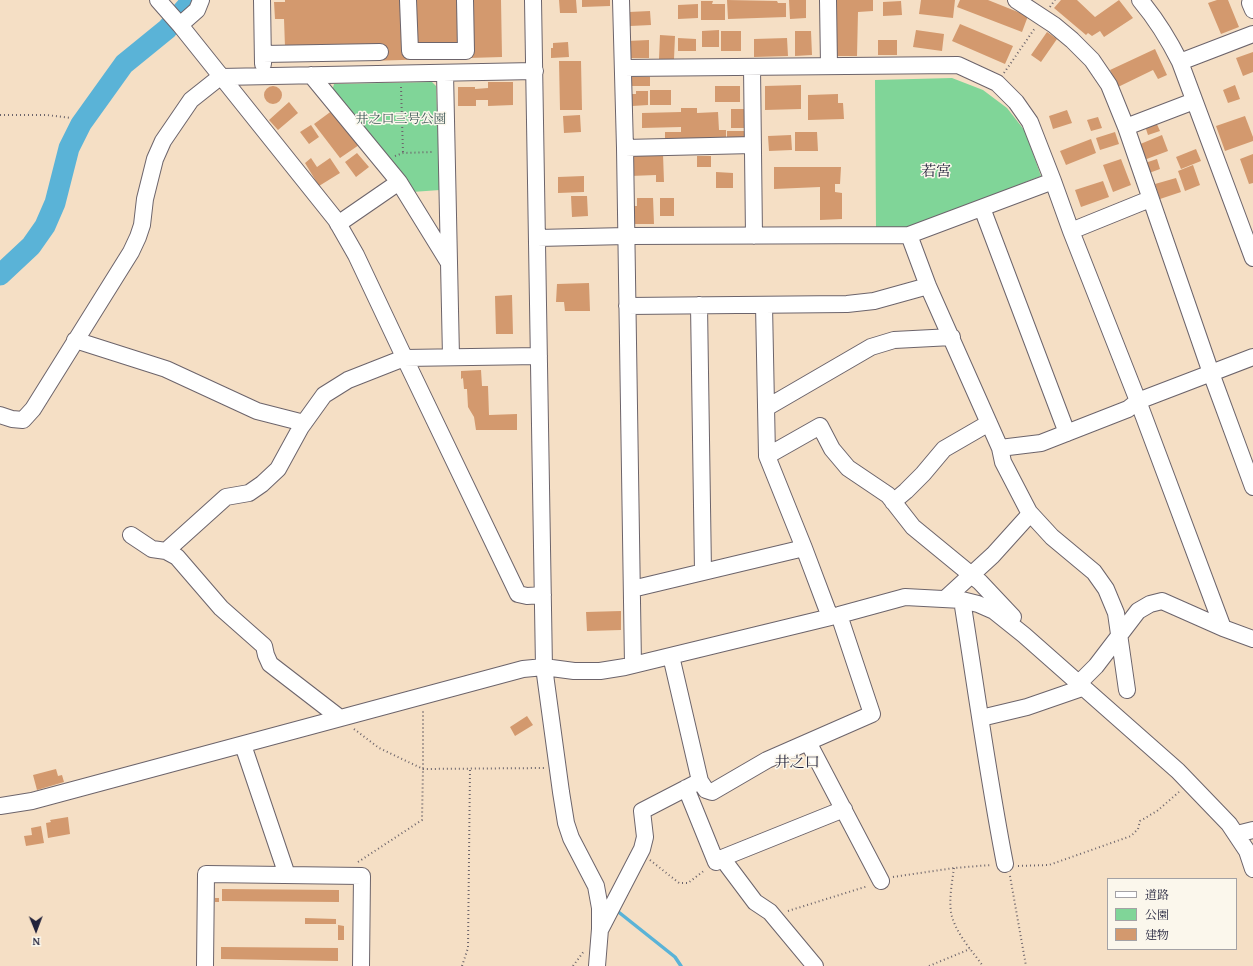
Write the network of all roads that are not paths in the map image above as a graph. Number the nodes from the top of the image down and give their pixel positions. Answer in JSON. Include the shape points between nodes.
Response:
{"nodes":[{"id":1,"x":201,"y":0,"type":"edge"},
{"id":2,"x":262,"y":0,"type":"edge"},
{"id":3,"x":408,"y":0,"type":"edge"},
{"id":4,"x":465,"y":0,"type":"edge"},
{"id":5,"x":533,"y":0,"type":"edge"},
{"id":6,"x":621,"y":0,"type":"edge"},
{"id":7,"x":828,"y":0,"type":"edge"},
{"id":8,"x":1016,"y":0,"type":"edge"},
{"id":9,"x":1140,"y":0,"type":"edge"},
{"id":10,"x":1251,"y":0,"type":"edge"},
{"id":11,"x":162,"y":5,"type":"edge"},
{"id":12,"x":1253,"y":10,"type":"edge"},
{"id":13,"x":180,"y":25,"type":"junction"},
{"id":14,"x":1253,"y":34,"type":"edge"},
{"id":15,"x":380,"y":52,"type":"dead end"},
{"id":16,"x":263,"y":54,"type":"junction"},
{"id":17,"x":1180,"y":62,"type":"junction"},
{"id":18,"x":829,"y":65,"type":"junction"},
{"id":19,"x":752,"y":67,"type":"junction"},
{"id":20,"x":623,"y":68,"type":"junction"},
{"id":21,"x":535,"y":71,"type":"junction"},
{"id":22,"x":445,"y":73,"type":"junction"},
{"id":23,"x":311,"y":75,"type":"junction"},
{"id":24,"x":220,"y":76,"type":"junction"},
{"id":25,"x":264,"y":76,"type":"junction"},
{"id":26,"x":1194,"y":101,"type":"junction"},
{"id":27,"x":1126,"y":127,"type":"junction"},
{"id":28,"x":753,"y":145,"type":"junction"},
{"id":29,"x":625,"y":148,"type":"junction"},
{"id":30,"x":1053,"y":181,"type":"junction"},
{"id":31,"x":398,"y":182,"type":"junction"},
{"id":32,"x":1150,"y":199,"type":"junction"},
{"id":33,"x":982,"y":208,"type":"junction"},
{"id":34,"x":338,"y":224,"type":"junction"},
{"id":35,"x":1071,"y":231,"type":"junction"},
{"id":36,"x":909,"y":235,"type":"junction"},
{"id":37,"x":627,"y":236,"type":"junction"},
{"id":38,"x":754,"y":236,"type":"junction"},
{"id":39,"x":537,"y":238,"type":"junction"},
{"id":40,"x":1253,"y":258,"type":"edge"},
{"id":41,"x":449,"y":263,"type":"junction"},
{"id":42,"x":928,"y":286,"type":"junction"},
{"id":43,"x":764,"y":305,"type":"junction"},
{"id":44,"x":627,"y":306,"type":"junction"},
{"id":45,"x":698,"y":306,"type":"junction"},
{"id":46,"x":952,"y":337,"type":"junction"},
{"id":47,"x":75,"y":340,"type":"junction"},
{"id":48,"x":539,"y":356,"type":"junction"},
{"id":49,"x":451,"y":357,"type":"junction"},
{"id":50,"x":1253,"y":357,"type":"edge"},
{"id":51,"x":404,"y":358,"type":"junction"},
{"id":52,"x":1210,"y":373,"type":"junction"},
{"id":53,"x":1138,"y":401,"type":"junction"},
{"id":54,"x":766,"y":408,"type":"junction"},
{"id":55,"x":0,"y":415,"type":"edge"},
{"id":56,"x":304,"y":423,"type":"junction"},
{"id":57,"x":989,"y":423,"type":"junction"},
{"id":58,"x":1067,"y":433,"type":"junction"},
{"id":59,"x":1000,"y":448,"type":"junction"},
{"id":60,"x":767,"y":456,"type":"junction"},
{"id":61,"x":1253,"y":487,"type":"edge"},
{"id":62,"x":893,"y":502,"type":"junction"},
{"id":63,"x":1030,"y":514,"type":"junction"},
{"id":64,"x":131,"y":535,"type":"dead end"},
{"id":65,"x":804,"y":548,"type":"junction"},
{"id":66,"x":166,"y":551,"type":"junction"},
{"id":67,"x":703,"y":572,"type":"junction"},
{"id":68,"x":972,"y":575,"type":"junction"},
{"id":69,"x":632,"y":589,"type":"junction"},
{"id":70,"x":543,"y":596,"type":"junction"},
{"id":71,"x":945,"y":599,"type":"junction"},
{"id":72,"x":962,"y":600,"type":"junction"},
{"id":73,"x":834,"y":616,"type":"junction"},
{"id":74,"x":1223,"y":628,"type":"junction"},
{"id":75,"x":1024,"y":635,"type":"junction"},
{"id":76,"x":1119,"y":635,"type":"junction"},
{"id":77,"x":1253,"y":639,"type":"edge"},
{"id":78,"x":671,"y":656,"type":"junction"},
{"id":79,"x":633,"y":665,"type":"junction"},
{"id":80,"x":544,"y":667,"type":"junction"},
{"id":81,"x":1080,"y":686,"type":"junction"},
{"id":82,"x":1126,"y":690,"type":"dead end"},
{"id":83,"x":340,"y":718,"type":"junction"},
{"id":84,"x":981,"y":718,"type":"junction"},
{"id":85,"x":808,"y":742,"type":"junction"},
{"id":86,"x":244,"y":745,"type":"junction"},
{"id":87,"x":693,"y":785,"type":"junction"},
{"id":88,"x":0,"y":806,"type":"edge"},
{"id":89,"x":844,"y":809,"type":"junction"},
{"id":90,"x":1253,"y":830,"type":"edge"},
{"id":91,"x":1237,"y":834,"type":"junction"},
{"id":92,"x":719,"y":860,"type":"junction"},
{"id":93,"x":1005,"y":864,"type":"road end"},
{"id":94,"x":1253,"y":869,"type":"edge"},
{"id":95,"x":287,"y":875,"type":"junction"},
{"id":96,"x":882,"y":881,"type":"dead end"},
{"id":97,"x":600,"y":929,"type":"junction"},
{"id":98,"x":204,"y":966,"type":"edge"},
{"id":99,"x":361,"y":966,"type":"edge"},
{"id":100,"x":597,"y":966,"type":"edge"},
{"id":101,"x":815,"y":966,"type":"edge"}],
"edges":[{"from":1,"to":13,"type":"street","via":[[197,10]]},
{"from":2,"to":16,"type":"street"},
{"from":3,"to":4,"type":"street","via":[[410,52],[466,51]]},
{"from":5,"to":21,"type":"street"},
{"from":6,"to":20,"type":"street"},
{"from":7,"to":18,"type":"street"},
{"from":8,"to":27,"type":"street","via":[[1072,40],[1092,60],[1108,85]]},
{"from":9,"to":17,"type":"street","via":[[1168,39]]},
{"from":10,"to":12,"type":"street"},
{"from":11,"to":13,"type":"street"},
{"from":13,"to":24,"type":"street"},
{"from":14,"to":17,"type":"street"},
{"from":15,"to":16,"type":"street"},
{"from":16,"to":25,"type":"street"},
{"from":17,"to":26,"type":"street"},
{"from":18,"to":19,"type":"street"},
{"from":18,"to":30,"type":"street","via":[[958,65],[997,84],[1016,102],[1030,122]]},
{"from":19,"to":20,"type":"street"},
{"from":19,"to":28,"type":"street"},
{"from":20,"to":29,"type":"street"},
{"from":21,"to":22,"type":"street"},
{"from":21,"to":39,"type":"street"},
{"from":22,"to":23,"type":"street"},
{"from":22,"to":41,"type":"street"},
{"from":23,"to":25,"type":"street"},
{"from":23,"to":31,"type":"street"},
{"from":24,"to":25,"type":"street"},
{"from":24,"to":34,"type":"street"},
{"from":24,"to":47,"type":"street","via":[[191,100],[163,141],[155,159],[138,237]]},
{"from":26,"to":27,"type":"street"},
{"from":26,"to":40,"type":"street"},
{"from":27,"to":32,"type":"street"},
{"from":28,"to":29,"type":"street"},
{"from":28,"to":38,"type":"street"},
{"from":29,"to":37,"type":"street"},
{"from":30,"to":33,"type":"street"},
{"from":30,"to":35,"type":"street"},
{"from":31,"to":34,"type":"street"},
{"from":31,"to":41,"type":"street"},
{"from":32,"to":35,"type":"street"},
{"from":32,"to":52,"type":"street"},
{"from":33,"to":36,"type":"street"},
{"from":33,"to":58,"type":"street"},
{"from":34,"to":51,"type":"street","via":[[356,255]]},
{"from":35,"to":53,"type":"street"},
{"from":36,"to":38,"type":"street"},
{"from":36,"to":42,"type":"street"},
{"from":37,"to":38,"type":"street"},
{"from":37,"to":39,"type":"street"},
{"from":37,"to":44,"type":"street"},
{"from":39,"to":48,"type":"street"},
{"from":41,"to":49,"type":"street"},
{"from":42,"to":43,"type":"street","via":[[874,301],[847,304]]},
{"from":42,"to":46,"type":"street"},
{"from":43,"to":45,"type":"street"},
{"from":43,"to":54,"type":"street"},
{"from":44,"to":45,"type":"street"},
{"from":44,"to":69,"type":"street"},
{"from":45,"to":67,"type":"street"},
{"from":46,"to":54,"type":"street","via":[[894,340],[871,347]]},
{"from":46,"to":57,"type":"street"},
{"from":47,"to":55,"type":"street","via":[[29,416],[18,421]]},
{"from":47,"to":56,"type":"street","via":[[166,369],[257,411]]},
{"from":48,"to":49,"type":"street"},
{"from":48,"to":70,"type":"street"},
{"from":49,"to":51,"type":"street"},
{"from":50,"to":52,"type":"street"},
{"from":51,"to":56,"type":"street","via":[[348,380],[324,395]]},
{"from":51,"to":70,"type":"street","via":[[518,594]]},
{"from":52,"to":53,"type":"street"},
{"from":52,"to":61,"type":"street"},
{"from":53,"to":58,"type":"street","via":[[1128,409]]},
{"from":53,"to":74,"type":"street"},
{"from":54,"to":60,"type":"street"},
{"from":56,"to":66,"type":"street","via":[[278,469],[262,484],[249,493],[226,497]]},
{"from":57,"to":59,"type":"street"},
{"from":57,"to":62,"type":"street","via":[[944,449]]},
{"from":58,"to":59,"type":"street","via":[[1041,443]]},
{"from":59,"to":63,"type":"street","via":[[1003,462]]},
{"from":60,"to":62,"type":"street","via":[[820,426],[832,449],[848,468]]},
{"from":60,"to":65,"type":"street"},
{"from":62,"to":68,"type":"street","via":[[913,527]]},
{"from":63,"to":68,"type":"street"},
{"from":63,"to":76,"type":"street","via":[[1052,537],[1094,572],[1106,589],[1116,613]]},
{"from":64,"to":66,"type":"street","via":[[152,549]]},
{"from":65,"to":67,"type":"street"},
{"from":65,"to":73,"type":"street"},
{"from":66,"to":83,"type":"street","via":[[177,557],[221,608],[264,646],[270,664]]},
{"from":67,"to":69,"type":"street"},
{"from":68,"to":71,"type":"street"},
{"from":68,"to":75,"type":"street","via":[[1011,615]]},
{"from":69,"to":79,"type":"street"},
{"from":70,"to":80,"type":"street"},
{"from":71,"to":72,"type":"street"},
{"from":71,"to":73,"type":"street","via":[[905,597]]},
{"from":72,"to":75,"type":"street","via":[[994,611]]},
{"from":72,"to":84,"type":"street"},
{"from":73,"to":78,"type":"street"},
{"from":73,"to":85,"type":"street","via":[[872,714]]},
{"from":74,"to":76,"type":"street","via":[[1162,601],[1138,611]]},
{"from":74,"to":77,"type":"street"},
{"from":75,"to":81,"type":"street"},
{"from":76,"to":81,"type":"street"},
{"from":76,"to":82,"type":"street"},
{"from":78,"to":79,"type":"street"},
{"from":78,"to":87,"type":"street"},
{"from":79,"to":80,"type":"street","via":[[600,671]]},
{"from":80,"to":83,"type":"street","via":[[523,669]]},
{"from":80,"to":97,"type":"street","via":[[566,823],[596,886]]},
{"from":81,"to":84,"type":"street","via":[[1026,707]]},
{"from":81,"to":91,"type":"street","via":[[1178,771]]},
{"from":83,"to":86,"type":"street"},
{"from":84,"to":93,"type":"street"},
{"from":85,"to":87,"type":"street","via":[[767,760],[712,792]]},
{"from":85,"to":89,"type":"street"},
{"from":86,"to":88,"type":"street","via":[[32,801]]},
{"from":86,"to":95,"type":"street"},
{"from":87,"to":92,"type":"street"},
{"from":87,"to":97,"type":"street","via":[[642,811],[645,837],[640,852]]},
{"from":89,"to":92,"type":"street"},
{"from":89,"to":96,"type":"street"},
{"from":90,"to":91,"type":"street"},
{"from":91,"to":94,"type":"street","via":[[1247,851]]},
{"from":92,"to":101,"type":"street","via":[[756,902],[770,912]]},
{"from":95,"to":98,"type":"street","via":[[206,874]]},
{"from":95,"to":99,"type":"street","via":[[362,876]]},
{"from":97,"to":100,"type":"street"}]}
